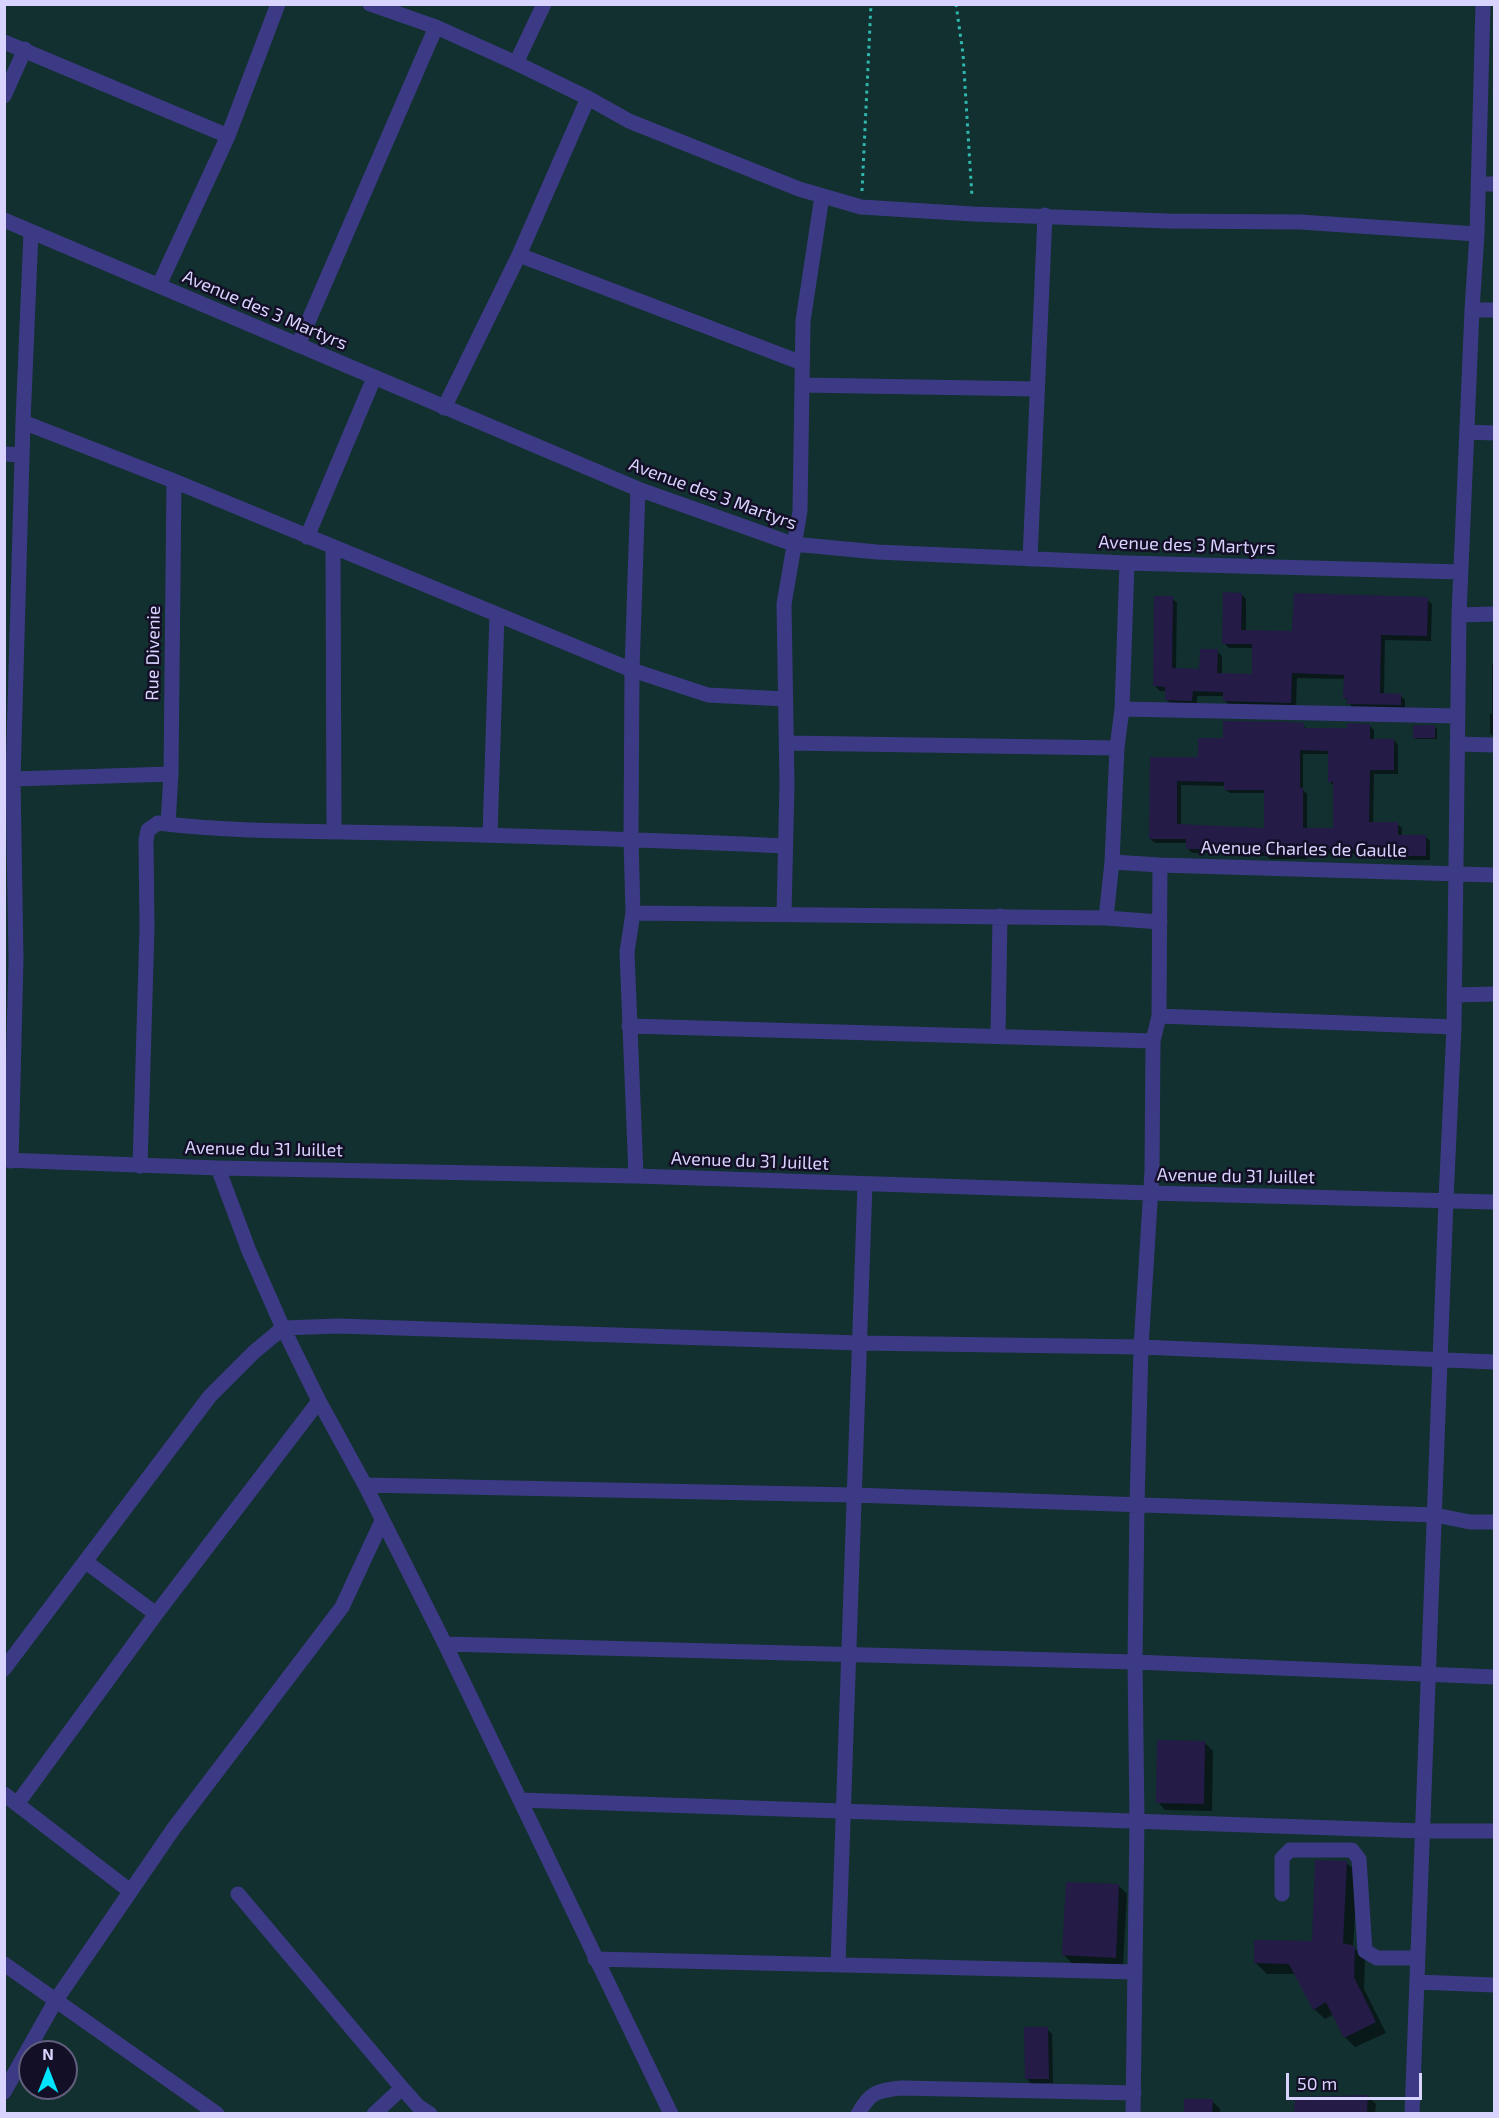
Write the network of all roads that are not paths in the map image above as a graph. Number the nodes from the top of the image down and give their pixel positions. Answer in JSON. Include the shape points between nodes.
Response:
{"nodes":[{"id":1,"x":278,"y":4,"type":"edge"},
{"id":2,"x":370,"y":4,"type":"edge"},
{"id":3,"x":544,"y":4,"type":"edge"},
{"id":4,"x":1483,"y":4,"type":"edge"},
{"id":5,"x":436,"y":27,"type":"junction"},
{"id":6,"x":4,"y":42,"type":"edge"},
{"id":7,"x":25,"y":49,"type":"junction"},
{"id":8,"x":516,"y":63,"type":"junction"},
{"id":9,"x":4,"y":96,"type":"edge"},
{"id":10,"x":588,"y":98,"type":"junction"},
{"id":11,"x":228,"y":136,"type":"junction"},
{"id":12,"x":1478,"y":184,"type":"junction"},
{"id":13,"x":1494,"y":184,"type":"edge"},
{"id":14,"x":822,"y":196,"type":"junction"},
{"id":15,"x":1046,"y":216,"type":"junction"},
{"id":16,"x":4,"y":220,"type":"edge"},
{"id":17,"x":31,"y":232,"type":"junction"},
{"id":18,"x":1477,"y":234,"type":"junction"},
{"id":19,"x":519,"y":255,"type":"junction"},
{"id":20,"x":159,"y":285,"type":"junction"},
{"id":21,"x":1472,"y":310,"type":"junction"},
{"id":22,"x":1494,"y":310,"type":"edge"},
{"id":23,"x":298,"y":345,"type":"junction"},
{"id":24,"x":802,"y":363,"type":"junction"},
{"id":25,"x":374,"y":378,"type":"junction"},
{"id":26,"x":802,"y":385,"type":"junction"},
{"id":27,"x":1037,"y":389,"type":"junction"},
{"id":28,"x":444,"y":408,"type":"junction"},
{"id":29,"x":23,"y":422,"type":"junction"},
{"id":30,"x":1467,"y":432,"type":"junction"},
{"id":31,"x":1494,"y":433,"type":"edge"},
{"id":32,"x":4,"y":454,"type":"edge"},
{"id":33,"x":22,"y":455,"type":"junction"},
{"id":34,"x":174,"y":481,"type":"junction"},
{"id":35,"x":638,"y":489,"type":"junction"},
{"id":36,"x":307,"y":537,"type":"junction"},
{"id":37,"x":794,"y":544,"type":"junction"},
{"id":38,"x":333,"y":548,"type":"junction"},
{"id":39,"x":1030,"y":559,"type":"junction"},
{"id":40,"x":1127,"y":563,"type":"junction"},
{"id":41,"x":1461,"y":572,"type":"junction"},
{"id":42,"x":497,"y":614,"type":"junction"},
{"id":43,"x":1494,"y":614,"type":"edge"},
{"id":44,"x":1459,"y":615,"type":"junction"},
{"id":45,"x":632,"y":670,"type":"junction"},
{"id":46,"x":785,"y":699,"type":"junction"},
{"id":47,"x":1122,"y":709,"type":"junction"},
{"id":48,"x":1458,"y":716,"type":"junction"},
{"id":49,"x":787,"y":743,"type":"junction"},
{"id":50,"x":1457,"y":744,"type":"junction"},
{"id":51,"x":1494,"y":745,"type":"edge"},
{"id":52,"x":1117,"y":748,"type":"junction"},
{"id":53,"x":171,"y":774,"type":"junction"},
{"id":54,"x":13,"y":779,"type":"junction"},
{"id":55,"x":9,"y":823,"type":"edge"},
{"id":56,"x":168,"y":824,"type":"junction"},
{"id":57,"x":334,"y":831,"type":"junction"},
{"id":58,"x":490,"y":835,"type":"junction"},
{"id":59,"x":631,"y":839,"type":"junction"},
{"id":60,"x":785,"y":846,"type":"junction"},
{"id":61,"x":1112,"y":862,"type":"junction"},
{"id":62,"x":1160,"y":865,"type":"junction"},
{"id":63,"x":1457,"y":873,"type":"junction"},
{"id":64,"x":1494,"y":875,"type":"edge"},
{"id":65,"x":633,"y":913,"type":"junction"},
{"id":66,"x":784,"y":913,"type":"junction"},
{"id":67,"x":1000,"y":916,"type":"junction"},
{"id":68,"x":1106,"y":918,"type":"junction"},
{"id":69,"x":1160,"y":922,"type":"junction"},
{"id":70,"x":1494,"y":994,"type":"edge"},
{"id":71,"x":1454,"y":995,"type":"junction"},
{"id":72,"x":1159,"y":1016,"type":"junction"},
{"id":73,"x":629,"y":1026,"type":"junction"},
{"id":74,"x":1454,"y":1027,"type":"junction"},
{"id":75,"x":998,"y":1036,"type":"junction"},
{"id":76,"x":1153,"y":1041,"type":"junction"},
{"id":77,"x":8,"y":1161,"type":"edge"},
{"id":78,"x":140,"y":1166,"type":"junction"},
{"id":79,"x":218,"y":1168,"type":"junction"},
{"id":80,"x":636,"y":1176,"type":"junction"},
{"id":81,"x":865,"y":1184,"type":"junction"},
{"id":82,"x":1150,"y":1193,"type":"junction"},
{"id":83,"x":1446,"y":1200,"type":"junction"},
{"id":84,"x":1494,"y":1202,"type":"edge"},
{"id":85,"x":283,"y":1328,"type":"junction"},
{"id":86,"x":860,"y":1342,"type":"junction"},
{"id":87,"x":1141,"y":1347,"type":"junction"},
{"id":88,"x":1440,"y":1360,"type":"junction"},
{"id":89,"x":1494,"y":1362,"type":"edge"},
{"id":90,"x":319,"y":1401,"type":"junction"},
{"id":91,"x":365,"y":1485,"type":"junction"},
{"id":92,"x":853,"y":1495,"type":"junction"},
{"id":93,"x":1137,"y":1504,"type":"junction"},
{"id":94,"x":1435,"y":1515,"type":"junction"},
{"id":95,"x":382,"y":1521,"type":"junction"},
{"id":96,"x":1494,"y":1522,"type":"edge"},
{"id":97,"x":86,"y":1562,"type":"junction"},
{"id":98,"x":156,"y":1614,"type":"junction"},
{"id":99,"x":445,"y":1644,"type":"junction"},
{"id":100,"x":848,"y":1654,"type":"junction"},
{"id":101,"x":1136,"y":1662,"type":"junction"},
{"id":102,"x":4,"y":1669,"type":"edge"},
{"id":103,"x":1430,"y":1675,"type":"junction"},
{"id":104,"x":1494,"y":1677,"type":"edge"},
{"id":105,"x":4,"y":1794,"type":"edge"},
{"id":106,"x":520,"y":1800,"type":"junction"},
{"id":107,"x":17,"y":1804,"type":"junction"},
{"id":108,"x":843,"y":1810,"type":"junction"},
{"id":109,"x":1137,"y":1820,"type":"junction"},
{"id":110,"x":1422,"y":1831,"type":"junction"},
{"id":111,"x":1494,"y":1831,"type":"edge"},
{"id":112,"x":130,"y":1891,"type":"junction"},
{"id":113,"x":238,"y":1894,"type":"dead end"},
{"id":114,"x":1282,"y":1894,"type":"dead end"},
{"id":115,"x":1418,"y":1958,"type":"junction"},
{"id":116,"x":595,"y":1959,"type":"junction"},
{"id":117,"x":4,"y":1964,"type":"edge"},
{"id":118,"x":838,"y":1965,"type":"junction"},
{"id":119,"x":1136,"y":1972,"type":"junction"},
{"id":120,"x":1417,"y":1982,"type":"junction"},
{"id":121,"x":1494,"y":1985,"type":"edge"},
{"id":122,"x":56,"y":2001,"type":"junction"},
{"id":123,"x":402,"y":2088,"type":"junction"},
{"id":124,"x":4,"y":2092,"type":"edge"},
{"id":125,"x":1134,"y":2093,"type":"junction"},
{"id":126,"x":217,"y":2114,"type":"edge"},
{"id":127,"x":374,"y":2114,"type":"edge"},
{"id":128,"x":430,"y":2114,"type":"edge"},
{"id":129,"x":671,"y":2114,"type":"edge"},
{"id":130,"x":858,"y":2114,"type":"edge"},
{"id":131,"x":1133,"y":2114,"type":"edge"},
{"id":132,"x":1412,"y":2114,"type":"edge"}],
"edges":[{"from":1,"to":11,"type":"street"},
{"from":2,"to":5,"type":"street"},
{"from":3,"to":8,"type":"street"},
{"from":4,"to":12,"type":"street"},
{"from":5,"to":8,"type":"street"},
{"from":5,"to":23,"type":"street"},
{"from":6,"to":7,"type":"street"},
{"from":7,"to":9,"type":"street"},
{"from":7,"to":11,"type":"street"},
{"from":8,"to":10,"type":"street"},
{"from":10,"to":14,"type":"street","via":[[629,121]]},
{"from":10,"to":19,"type":"street"},
{"from":11,"to":20,"type":"street"},
{"from":12,"to":13,"type":"street"},
{"from":12,"to":18,"type":"street"},
{"from":14,"to":15,"type":"street","via":[[861,207]]},
{"from":14,"to":24,"type":"street","via":[[803,321]]},
{"from":15,"to":18,"type":"street","via":[[1300,222]]},
{"from":15,"to":27,"type":"street"},
{"from":16,"to":17,"type":"street","name":"Avenue des 3 Martyrs"},
{"from":17,"to":20,"type":"street","name":"Avenue des 3 Martyrs"},
{"from":17,"to":29,"type":"street"},
{"from":18,"to":21,"type":"street"},
{"from":19,"to":24,"type":"street"},
{"from":19,"to":28,"type":"street"},
{"from":20,"to":23,"type":"street","name":"Avenue des 3 Martyrs"},
{"from":21,"to":22,"type":"street"},
{"from":21,"to":30,"type":"street"},
{"from":23,"to":25,"type":"street","name":"Avenue des 3 Martyrs"},
{"from":24,"to":26,"type":"street"},
{"from":25,"to":28,"type":"street","name":"Avenue des 3 Martyrs"},
{"from":25,"to":36,"type":"street"},
{"from":26,"to":27,"type":"street"},
{"from":26,"to":37,"type":"street","via":[[800,511]]},
{"from":27,"to":39,"type":"street"},
{"from":28,"to":35,"type":"street","name":"Avenue des 3 Martyrs"},
{"from":29,"to":33,"type":"street"},
{"from":29,"to":34,"type":"street"},
{"from":30,"to":31,"type":"street"},
{"from":30,"to":41,"type":"street"},
{"from":32,"to":33,"type":"street"},
{"from":33,"to":54,"type":"street"},
{"from":34,"to":36,"type":"street"},
{"from":34,"to":53,"type":"street","name":"Rue Divenie"},
{"from":35,"to":37,"type":"street","name":"Avenue des 3 Martyrs"},
{"from":35,"to":45,"type":"street"},
{"from":36,"to":38,"type":"street"},
{"from":37,"to":39,"type":"street","name":"Avenue des 3 Martyrs"},
{"from":37,"to":46,"type":"street","via":[[784,604]]},
{"from":38,"to":42,"type":"street"},
{"from":38,"to":57,"type":"street"},
{"from":39,"to":40,"type":"street","name":"Avenue des 3 Martyrs"},
{"from":40,"to":41,"type":"street","name":"Avenue des 3 Martyrs"},
{"from":40,"to":47,"type":"street"},
{"from":41,"to":44,"type":"street"},
{"from":42,"to":45,"type":"street"},
{"from":42,"to":58,"type":"street"},
{"from":43,"to":44,"type":"street"},
{"from":44,"to":48,"type":"street"},
{"from":45,"to":46,"type":"street","via":[[708,695]]},
{"from":45,"to":59,"type":"street"},
{"from":46,"to":49,"type":"street"},
{"from":47,"to":48,"type":"street"},
{"from":47,"to":52,"type":"street"},
{"from":48,"to":50,"type":"street"},
{"from":49,"to":52,"type":"street"},
{"from":49,"to":60,"type":"street"},
{"from":50,"to":51,"type":"street"},
{"from":50,"to":63,"type":"street"},
{"from":52,"to":61,"type":"street"},
{"from":53,"to":54,"type":"street"},
{"from":53,"to":56,"type":"street","name":"Rue Divenie"},
{"from":54,"to":55,"type":"street"},
{"from":55,"to":77,"type":"street","via":[[16,959]]},
{"from":56,"to":57,"type":"street"},
{"from":56,"to":78,"type":"street","via":[[158,823],[148,830],[146,840]]},
{"from":57,"to":58,"type":"street"},
{"from":58,"to":59,"type":"street"},
{"from":59,"to":60,"type":"street"},
{"from":59,"to":65,"type":"street"},
{"from":60,"to":66,"type":"street"},
{"from":61,"to":62,"type":"street","name":"Avenue Charles de Gaulle"},
{"from":61,"to":68,"type":"street"},
{"from":62,"to":63,"type":"street","name":"Avenue Charles de Gaulle"},
{"from":62,"to":69,"type":"street"},
{"from":63,"to":64,"type":"street","name":"Avenue Charles de Gaulle"},
{"from":63,"to":71,"type":"street"},
{"from":65,"to":66,"type":"street"},
{"from":65,"to":73,"type":"street","via":[[627,952]]},
{"from":66,"to":67,"type":"street"},
{"from":67,"to":68,"type":"street"},
{"from":67,"to":75,"type":"street"},
{"from":68,"to":69,"type":"street"},
{"from":69,"to":72,"type":"street"},
{"from":70,"to":71,"type":"street"},
{"from":71,"to":74,"type":"street"},
{"from":72,"to":74,"type":"street"},
{"from":72,"to":76,"type":"street"},
{"from":73,"to":75,"type":"street"},
{"from":73,"to":80,"type":"street"},
{"from":74,"to":83,"type":"street"},
{"from":75,"to":76,"type":"street"},
{"from":76,"to":82,"type":"street"},
{"from":77,"to":78,"type":"street","name":"Avenue du 31 Juillet"},
{"from":78,"to":79,"type":"street","name":"Avenue du 31 Juillet"},
{"from":79,"to":80,"type":"street","name":"Avenue du 31 Juillet"},
{"from":79,"to":85,"type":"street"},
{"from":80,"to":81,"type":"street","name":"Avenue du 31 Juillet"},
{"from":81,"to":82,"type":"street","name":"Avenue du 31 Juillet"},
{"from":81,"to":86,"type":"street"},
{"from":82,"to":83,"type":"street","name":"Avenue du 31 Juillet"},
{"from":82,"to":87,"type":"street"},
{"from":83,"to":84,"type":"street","name":"Avenue du 31 Juillet"},
{"from":83,"to":88,"type":"street"},
{"from":85,"to":86,"type":"street","via":[[338,1326]]},
{"from":85,"to":90,"type":"street"},
{"from":85,"to":97,"type":"street","via":[[210,1396]]},
{"from":86,"to":87,"type":"street"},
{"from":86,"to":92,"type":"street"},
{"from":87,"to":88,"type":"street"},
{"from":87,"to":93,"type":"street"},
{"from":88,"to":89,"type":"street"},
{"from":88,"to":94,"type":"street"},
{"from":90,"to":91,"type":"street"},
{"from":90,"to":98,"type":"street"},
{"from":91,"to":92,"type":"street"},
{"from":91,"to":95,"type":"street"},
{"from":92,"to":93,"type":"street"},
{"from":92,"to":100,"type":"street"},
{"from":93,"to":94,"type":"street"},
{"from":93,"to":101,"type":"street"},
{"from":94,"to":96,"type":"street"},
{"from":94,"to":103,"type":"street"},
{"from":95,"to":99,"type":"street"},
{"from":95,"to":112,"type":"street","via":[[342,1606]]},
{"from":97,"to":98,"type":"street"},
{"from":97,"to":102,"type":"street"},
{"from":98,"to":107,"type":"street"},
{"from":99,"to":100,"type":"street"},
{"from":99,"to":106,"type":"street"},
{"from":100,"to":101,"type":"street"},
{"from":100,"to":108,"type":"street"},
{"from":101,"to":103,"type":"street"},
{"from":101,"to":109,"type":"street"},
{"from":103,"to":104,"type":"street"},
{"from":103,"to":110,"type":"street"},
{"from":105,"to":107,"type":"street"},
{"from":106,"to":108,"type":"street"},
{"from":106,"to":116,"type":"street"},
{"from":107,"to":112,"type":"street"},
{"from":108,"to":109,"type":"street"},
{"from":108,"to":118,"type":"street"},
{"from":109,"to":110,"type":"street"},
{"from":109,"to":119,"type":"street"},
{"from":110,"to":111,"type":"street"},
{"from":110,"to":115,"type":"street"},
{"from":112,"to":122,"type":"street"},
{"from":113,"to":123,"type":"street"},
{"from":114,"to":115,"type":"street","via":[[1282,1858],[1290,1850],[1352,1850],[1359,1859],[1365,1951],[1377,1958]]},
{"from":115,"to":120,"type":"street"},
{"from":116,"to":118,"type":"street"},
{"from":116,"to":129,"type":"street"},
{"from":117,"to":122,"type":"street"},
{"from":118,"to":119,"type":"street"},
{"from":119,"to":125,"type":"street"},
{"from":120,"to":121,"type":"street"},
{"from":120,"to":132,"type":"street"},
{"from":122,"to":124,"type":"street"},
{"from":122,"to":126,"type":"street"},
{"from":123,"to":127,"type":"street"},
{"from":123,"to":128,"type":"street"},
{"from":125,"to":130,"type":"street","via":[[902,2088],[867,2097]]},
{"from":125,"to":131,"type":"street"}]}
